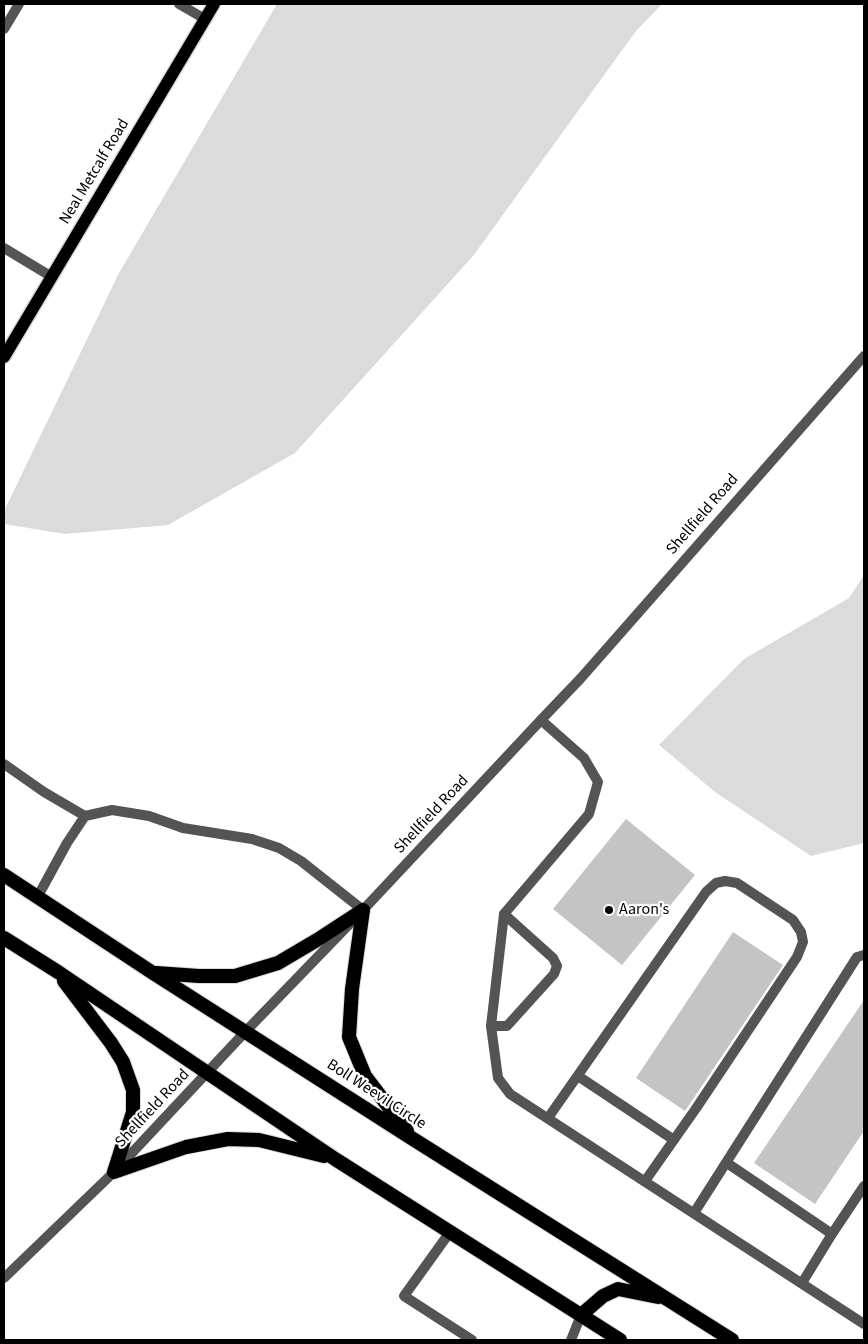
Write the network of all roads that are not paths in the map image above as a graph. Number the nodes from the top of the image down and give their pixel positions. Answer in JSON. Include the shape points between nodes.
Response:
{"nodes":[{"id":1,"x":19,"y":4,"type":"edge"},
{"id":2,"x":179,"y":4,"type":"edge"},
{"id":3,"x":214,"y":4,"type":"edge"},
{"id":4,"x":205,"y":19,"type":"junction"},
{"id":5,"x":4,"y":29,"type":"edge"},
{"id":6,"x":4,"y":248,"type":"edge"},
{"id":7,"x":52,"y":277,"type":"junction"},
{"id":8,"x":864,"y":356,"type":"edge"},
{"id":9,"x":4,"y":357,"type":"edge"},
{"id":10,"x":541,"y":720,"type":"junction"},
{"id":11,"x":4,"y":764,"type":"edge"},
{"id":12,"x":85,"y":816,"type":"junction"},
{"id":13,"x":4,"y":875,"type":"edge"},
{"id":14,"x":38,"y":896,"type":"junction"},
{"id":15,"x":363,"y":910,"type":"junction"},
{"id":16,"x":504,"y":914,"type":"junction"},
{"id":17,"x":4,"y":938,"type":"edge"},
{"id":18,"x":864,"y":955,"type":"edge"},
{"id":19,"x":58,"y":972,"type":"junction"},
{"id":20,"x":153,"y":972,"type":"junction"},
{"id":21,"x":492,"y":1026,"type":"junction"},
{"id":22,"x":246,"y":1031,"type":"junction"},
{"id":23,"x":207,"y":1073,"type":"junction"},
{"id":24,"x":578,"y":1076,"type":"junction"},
{"id":25,"x":548,"y":1118,"type":"junction"},
{"id":26,"x":413,"y":1139,"type":"junction"},
{"id":27,"x":674,"y":1140,"type":"junction"},
{"id":28,"x":335,"y":1158,"type":"junction"},
{"id":29,"x":727,"y":1163,"type":"junction"},
{"id":30,"x":114,"y":1172,"type":"junction"},
{"id":31,"x":645,"y":1181,"type":"junction"},
{"id":32,"x":864,"y":1186,"type":"edge"},
{"id":33,"x":694,"y":1213,"type":"junction"},
{"id":34,"x":450,"y":1232,"type":"junction"},
{"id":35,"x":832,"y":1234,"type":"junction"},
{"id":36,"x":4,"y":1278,"type":"edge"},
{"id":37,"x":802,"y":1283,"type":"junction"},
{"id":38,"x":666,"y":1298,"type":"junction"},
{"id":39,"x":581,"y":1315,"type":"junction"},
{"id":40,"x":864,"y":1324,"type":"edge"},
{"id":41,"x":472,"y":1340,"type":"edge"},
{"id":42,"x":571,"y":1340,"type":"edge"},
{"id":43,"x":620,"y":1340,"type":"edge"},
{"id":44,"x":732,"y":1340,"type":"edge"}],
"edges":[{"from":1,"to":5,"type":"street"},
{"from":2,"to":4,"type":"street"},
{"from":3,"to":4,"type":"main road","name":"Neal Metcalf Road"},
{"from":4,"to":7,"type":"main road","name":"Neal Metcalf Road"},
{"from":6,"to":7,"type":"street"},
{"from":7,"to":9,"type":"main road","name":"Neal Metcalf Road"},
{"from":8,"to":10,"type":"street","name":"Shellfield Road"},
{"from":10,"to":15,"type":"street","name":"Shellfield Road"},
{"from":10,"to":16,"type":"street","via":[[584,758],[598,782],[589,814]]},
{"from":11,"to":12,"type":"street"},
{"from":12,"to":14,"type":"street"},
{"from":12,"to":15,"type":"street","via":[[112,810],[149,816],[183,828],[252,839],[279,848],[301,861]]},
{"from":13,"to":14,"type":"highway","name":"Boll Weevil Circle"},
{"from":14,"to":20,"type":"highway","name":"Boll Weevil Circle"},
{"from":15,"to":20,"type":"highway","via":[[278,963],[235,976]]},
{"from":15,"to":22,"type":"street","name":"Shellfield Road"},
{"from":15,"to":26,"type":"highway","via":[[349,1037],[365,1076]]},
{"from":16,"to":21,"type":"street"},
{"from":16,"to":21,"type":"street","via":[[553,958],[557,966],[554,974],[507,1026]]},
{"from":17,"to":19,"type":"highway"},
{"from":18,"to":29,"type":"street","via":[[857,956]]},
{"from":19,"to":23,"type":"highway"},
{"from":19,"to":30,"type":"highway","via":[[111,1043],[123,1062],[133,1090],[133,1112]]},
{"from":20,"to":22,"type":"highway","name":"Boll Weevil Circle"},
{"from":21,"to":25,"type":"street","via":[[498,1078],[510,1094]]},
{"from":22,"to":23,"type":"street","name":"Shellfield Road"},
{"from":22,"to":26,"type":"highway","name":"Boll Weevil Circle"},
{"from":23,"to":28,"type":"highway"},
{"from":23,"to":30,"type":"street","name":"Shellfield Road"},
{"from":24,"to":25,"type":"street"},
{"from":24,"to":27,"type":"street"},
{"from":24,"to":27,"type":"street","via":[[706,892],[716,883],[737,884],[793,920],[803,942],[797,957]]},
{"from":25,"to":31,"type":"street"},
{"from":26,"to":38,"type":"highway","name":"Boll Weevil Circle"},
{"from":27,"to":31,"type":"street"},
{"from":28,"to":30,"type":"highway","via":[[259,1140],[228,1139],[186,1147]]},
{"from":28,"to":34,"type":"highway"},
{"from":29,"to":33,"type":"street"},
{"from":29,"to":35,"type":"street"},
{"from":30,"to":36,"type":"street","name":"Shellfield Road"},
{"from":31,"to":33,"type":"street"},
{"from":32,"to":35,"type":"street"},
{"from":33,"to":37,"type":"street"},
{"from":34,"to":39,"type":"highway"},
{"from":34,"to":41,"type":"street","via":[[404,1296]]},
{"from":35,"to":37,"type":"street"},
{"from":37,"to":40,"type":"street"},
{"from":38,"to":39,"type":"highway","via":[[618,1289],[603,1296]]},
{"from":38,"to":44,"type":"highway","name":"Boll Weevil Circle"},
{"from":39,"to":42,"type":"street"},
{"from":39,"to":43,"type":"highway"}]}
